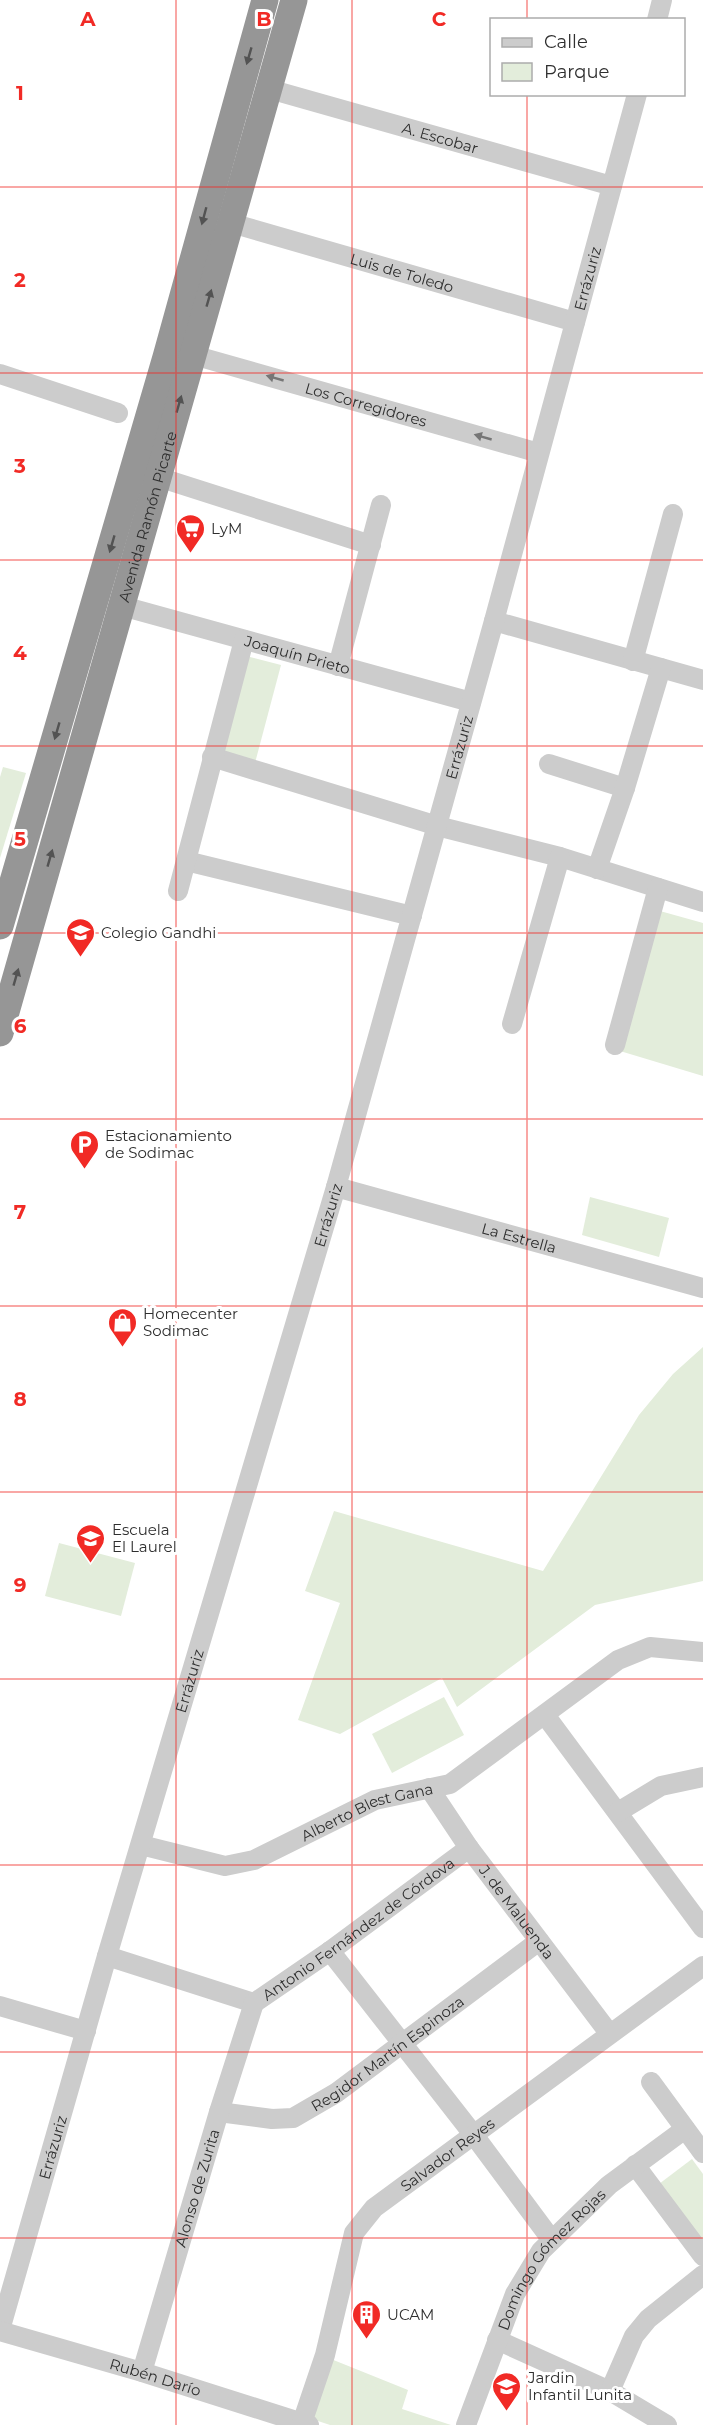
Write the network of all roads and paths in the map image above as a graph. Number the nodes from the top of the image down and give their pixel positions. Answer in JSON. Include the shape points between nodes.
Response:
{"nodes":[{"id":1,"x":265,"y":0,"type":"edge"},
{"id":2,"x":294,"y":0,"type":"edge"},
{"id":3,"x":662,"y":0,"type":"edge"},
{"id":4,"x":658,"y":18,"type":"edge"},
{"id":5,"x":269,"y":89,"type":"junction"},
{"id":6,"x":636,"y":96,"type":"edge"},
{"id":7,"x":612,"y":186,"type":"junction"},
{"id":8,"x":231,"y":222,"type":"junction"},
{"id":9,"x":575,"y":322,"type":"junction"},
{"id":10,"x":193,"y":355,"type":"junction"},
{"id":11,"x":166,"y":357,"type":"junction"},
{"id":12,"x":0,"y":374,"type":"edge"},
{"id":13,"x":118,"y":413,"type":"dead end"},
{"id":14,"x":539,"y":453,"type":"junction"},
{"id":15,"x":158,"y":477,"type":"junction"},
{"id":16,"x":381,"y":505,"type":"dead end"},
{"id":17,"x":673,"y":514,"type":"dead end"},
{"id":18,"x":371,"y":545,"type":"junction"},
{"id":19,"x":122,"y":606,"type":"junction"},
{"id":20,"x":494,"y":621,"type":"junction"},
{"id":21,"x":244,"y":640,"type":"junction"},
{"id":22,"x":633,"y":661,"type":"junction"},
{"id":23,"x":338,"y":666,"type":"junction"},
{"id":24,"x":661,"y":668,"type":"junction"},
{"id":25,"x":703,"y":680,"type":"edge"},
{"id":26,"x":471,"y":702,"type":"junction"},
{"id":27,"x":212,"y":757,"type":"junction"},
{"id":28,"x":549,"y":764,"type":"dead end"},
{"id":29,"x":625,"y":788,"type":"junction"},
{"id":30,"x":437,"y":826,"type":"junction"},
{"id":31,"x":560,"y":857,"type":"junction"},
{"id":32,"x":186,"y":861,"type":"junction"},
{"id":33,"x":597,"y":869,"type":"junction"},
{"id":34,"x":658,"y":888,"type":"junction"},
{"id":35,"x":178,"y":891,"type":"dead end"},
{"id":36,"x":703,"y":902,"type":"edge"},
{"id":37,"x":2,"y":913,"type":"edge"},
{"id":38,"x":34,"y":915,"type":"junction"},
{"id":39,"x":412,"y":916,"type":"junction"},
{"id":40,"x":512,"y":1024,"type":"dead end"},
{"id":41,"x":0,"y":1033,"type":"edge"},
{"id":42,"x":615,"y":1045,"type":"dead end"},
{"id":43,"x":336,"y":1186,"type":"junction"},
{"id":44,"x":703,"y":1288,"type":"edge"},
{"id":45,"x":703,"y":1652,"type":"edge"},
{"id":46,"x":545,"y":1715,"type":"junction"},
{"id":47,"x":703,"y":1777,"type":"edge"},
{"id":48,"x":429,"y":1788,"type":"junction"},
{"id":49,"x":618,"y":1812,"type":"junction"},
{"id":50,"x":141,"y":1845,"type":"junction"},
{"id":51,"x":469,"y":1848,"type":"junction"},
{"id":52,"x":703,"y":1928,"type":"edge"},
{"id":53,"x":539,"y":1941,"type":"junction"},
{"id":54,"x":330,"y":1951,"type":"junction"},
{"id":55,"x":107,"y":1956,"type":"junction"},
{"id":56,"x":703,"y":1966,"type":"edge"},
{"id":57,"x":254,"y":2004,"type":"junction"},
{"id":58,"x":0,"y":2006,"type":"edge"},
{"id":59,"x":86,"y":2031,"type":"junction"},
{"id":60,"x":609,"y":2033,"type":"junction"},
{"id":61,"x":401,"y":2043,"type":"junction"},
{"id":62,"x":651,"y":2082,"type":"dead end"},
{"id":63,"x":219,"y":2112,"type":"junction"},
{"id":64,"x":685,"y":2129,"type":"junction"},
{"id":65,"x":473,"y":2134,"type":"junction"},
{"id":66,"x":703,"y":2153,"type":"edge"},
{"id":67,"x":635,"y":2166,"type":"junction"},
{"id":68,"x":551,"y":2239,"type":"junction"},
{"id":69,"x":703,"y":2256,"type":"edge"},
{"id":70,"x":703,"y":2275,"type":"edge"},
{"id":71,"x":0,"y":2330,"type":"edge"},
{"id":72,"x":497,"y":2340,"type":"junction"},
{"id":73,"x":142,"y":2372,"type":"junction"},
{"id":74,"x":610,"y":2391,"type":"junction"},
{"id":75,"x":306,"y":2424,"type":"edge"},
{"id":76,"x":466,"y":2425,"type":"edge"},
{"id":77,"x":667,"y":2425,"type":"edge"}],
"edges":[{"from":1,"to":11,"type":"highway","name":"Avenida Ramón Picarte","one_way":true},
{"from":2,"to":5,"type":"highway","name":"Avenida Ramón Picarte"},
{"from":3,"to":4,"type":"street"},
{"from":5,"to":7,"type":"street","name":"A. Escobar"},
{"from":5,"to":8,"type":"highway","name":"Avenida Ramón Picarte"},
{"from":6,"to":7,"type":"street","name":"Errázuriz"},
{"from":7,"to":9,"type":"street","name":"Errázuriz"},
{"from":8,"to":9,"type":"street","name":"Luis de Toledo"},
{"from":10,"to":8,"type":"highway","name":"Avenida Ramón Picarte","one_way":true},
{"from":9,"to":14,"type":"street","name":"Errázuriz"},
{"from":10,"to":11,"type":"highway","via":[[178,353]]},
{"from":14,"to":10,"type":"street","name":"Los Corregidores","one_way":true},
{"from":15,"to":10,"type":"highway","name":"Avenida Ramón Picarte","one_way":true},
{"from":11,"to":37,"type":"highway","name":"Avenida Ramón Picarte","one_way":true},
{"from":12,"to":13,"type":"street"},
{"from":14,"to":20,"type":"street","name":"Errázuriz"},
{"from":15,"to":18,"type":"street"},
{"from":15,"to":19,"type":"highway","name":"Avenida Ramón Picarte"},
{"from":16,"to":18,"type":"street"},
{"from":17,"to":22,"type":"street"},
{"from":18,"to":23,"type":"street"},
{"from":19,"to":21,"type":"street","name":"Joaquín Prieto"},
{"from":38,"to":19,"type":"highway","name":"Avenida Ramón Picarte","one_way":true},
{"from":20,"to":22,"type":"street"},
{"from":20,"to":26,"type":"street","name":"Errázuriz"},
{"from":21,"to":23,"type":"street","name":"Joaquín Prieto"},
{"from":21,"to":27,"type":"street"},
{"from":22,"to":24,"type":"street"},
{"from":23,"to":26,"type":"street","name":"Joaquín Prieto"},
{"from":24,"to":25,"type":"street"},
{"from":24,"to":29,"type":"street"},
{"from":26,"to":30,"type":"street","name":"Errázuriz"},
{"from":27,"to":30,"type":"street"},
{"from":27,"to":32,"type":"street"},
{"from":28,"to":29,"type":"street"},
{"from":29,"to":33,"type":"street"},
{"from":30,"to":31,"type":"street"},
{"from":30,"to":39,"type":"street","name":"Errázuriz"},
{"from":31,"to":33,"type":"street"},
{"from":31,"to":40,"type":"street"},
{"from":32,"to":35,"type":"street"},
{"from":32,"to":39,"type":"street"},
{"from":33,"to":34,"type":"street"},
{"from":34,"to":36,"type":"street"},
{"from":34,"to":42,"type":"street"},
{"from":37,"to":38,"type":"street"},
{"from":41,"to":38,"type":"highway","name":"Avenida Ramón Picarte","one_way":true},
{"from":39,"to":43,"type":"street","name":"Errázuriz"},
{"from":43,"to":44,"type":"street","name":"La Estrella"},
{"from":43,"to":50,"type":"street","name":"Errázuriz"},
{"from":45,"to":46,"type":"street","name":"Alberto Blest Gana","via":[[650,1647],[618,1660]]},
{"from":46,"to":48,"type":"street","name":"Alberto Blest Gana","via":[[450,1784]]},
{"from":46,"to":49,"type":"street"},
{"from":47,"to":49,"type":"street","via":[[661,1786]]},
{"from":48,"to":50,"type":"street","name":"Alberto Blest Gana","via":[[375,1800],[254,1860],[225,1866]]},
{"from":48,"to":51,"type":"street","name":"J. de Maluenda"},
{"from":49,"to":52,"type":"street"},
{"from":50,"to":55,"type":"street","name":"Errázuriz"},
{"from":51,"to":53,"type":"street","name":"J. de Maluenda"},
{"from":51,"to":54,"type":"street","name":"Antonio Fernández de Córdova"},
{"from":53,"to":60,"type":"street","name":"J. de Maluenda"},
{"from":53,"to":61,"type":"street","name":"Regidor Martín Espinoza"},
{"from":54,"to":57,"type":"street","name":"Antonio Fernández de Córdova"},
{"from":54,"to":61,"type":"street"},
{"from":55,"to":57,"type":"street","name":"Antonio Fernández de Córdova"},
{"from":55,"to":59,"type":"street","name":"Errázuriz"},
{"from":56,"to":60,"type":"street","name":"Salvador Reyes"},
{"from":57,"to":63,"type":"street","name":"Alonso de Zurita"},
{"from":58,"to":59,"type":"street"},
{"from":59,"to":71,"type":"street","name":"Errázuriz"},
{"from":60,"to":65,"type":"street","name":"Salvador Reyes"},
{"from":61,"to":63,"type":"street","name":"Regidor Martín Espinoza","via":[[336,2093],[293,2118]]},
{"from":61,"to":65,"type":"street"},
{"from":62,"to":64,"type":"street"},
{"from":63,"to":73,"type":"street","name":"Alonso de Zurita"},
{"from":64,"to":66,"type":"street"},
{"from":64,"to":67,"type":"street","name":"Domingo Gómez Rojas"},
{"from":65,"to":68,"type":"street"},
{"from":65,"to":75,"type":"street","name":"Salvador Reyes","via":[[374,2208],[354,2233]]},
{"from":67,"to":68,"type":"street","name":"Domingo Gómez Rojas","via":[[609,2184]]},
{"from":67,"to":69,"type":"street"},
{"from":68,"to":72,"type":"street","name":"Domingo Gómez Rojas","via":[[522,2279]]},
{"from":70,"to":74,"type":"street","via":[[648,2319],[634,2336]]},
{"from":71,"to":73,"type":"street","name":"Rubén Darío"},
{"from":72,"to":74,"type":"street"},
{"from":72,"to":76,"type":"street","name":"Domingo Gómez Rojas"},
{"from":73,"to":75,"type":"street","name":"Rubén Darío"},
{"from":74,"to":77,"type":"street"}]}
